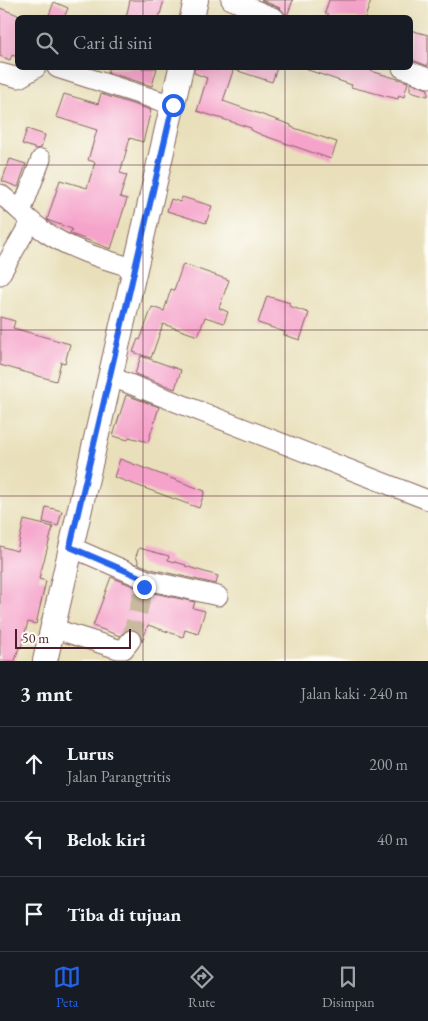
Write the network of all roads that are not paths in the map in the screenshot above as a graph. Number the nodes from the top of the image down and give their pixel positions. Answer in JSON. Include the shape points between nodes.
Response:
{"nodes":[{"id":1,"x":196,"y":0,"type":"edge"},
{"id":2,"x":231,"y":0,"type":"edge"},
{"id":3,"x":193,"y":15,"type":"edge"},
{"id":4,"x":268,"y":15,"type":"edge"},
{"id":5,"x":33,"y":70,"type":"edge"},
{"id":6,"x":63,"y":70,"type":"edge"},
{"id":7,"x":181,"y":70,"type":"edge"},
{"id":8,"x":407,"y":70,"type":"edge"},
{"id":9,"x":0,"y":73,"type":"edge"},
{"id":10,"x":428,"y":78,"type":"edge"},
{"id":11,"x":173,"y":105,"type":"junction"},
{"id":12,"x":41,"y":159,"type":"dead end"},
{"id":13,"x":0,"y":194,"type":"edge"},
{"id":14,"x":26,"y":216,"type":"junction"},
{"id":15,"x":136,"y":269,"type":"junction"},
{"id":16,"x":0,"y":276,"type":"edge"},
{"id":17,"x":109,"y":376,"type":"junction"},
{"id":18,"x":428,"y":500,"type":"edge"},
{"id":19,"x":70,"y":547,"type":"junction"},
{"id":20,"x":218,"y":596,"type":"dead end"},
{"id":21,"x":52,"y":628,"type":"junction"},
{"id":22,"x":131,"y":640,"type":"dead end"},
{"id":23,"x":45,"y":661,"type":"edge"}],
"edges":[{"from":1,"to":3,"type":"main road"},
{"from":2,"to":4,"type":"street"},
{"from":5,"to":9,"type":"street","via":[[19,78]]},
{"from":6,"to":11,"type":"street"},
{"from":7,"to":11,"type":"main road"},
{"from":8,"to":10,"type":"street"},
{"from":11,"to":15,"type":"main road"},
{"from":12,"to":14,"type":"street"},
{"from":13,"to":14,"type":"street"},
{"from":14,"to":15,"type":"street","via":[[68,246]]},
{"from":14,"to":16,"type":"street"},
{"from":15,"to":17,"type":"main road"},
{"from":17,"to":18,"type":"street"},
{"from":17,"to":19,"type":"main road"},
{"from":19,"to":20,"type":"street","via":[[146,583]]},
{"from":19,"to":21,"type":"main road"},
{"from":21,"to":22,"type":"street","via":[[118,649],[124,649]]},
{"from":21,"to":23,"type":"main road"}]}
